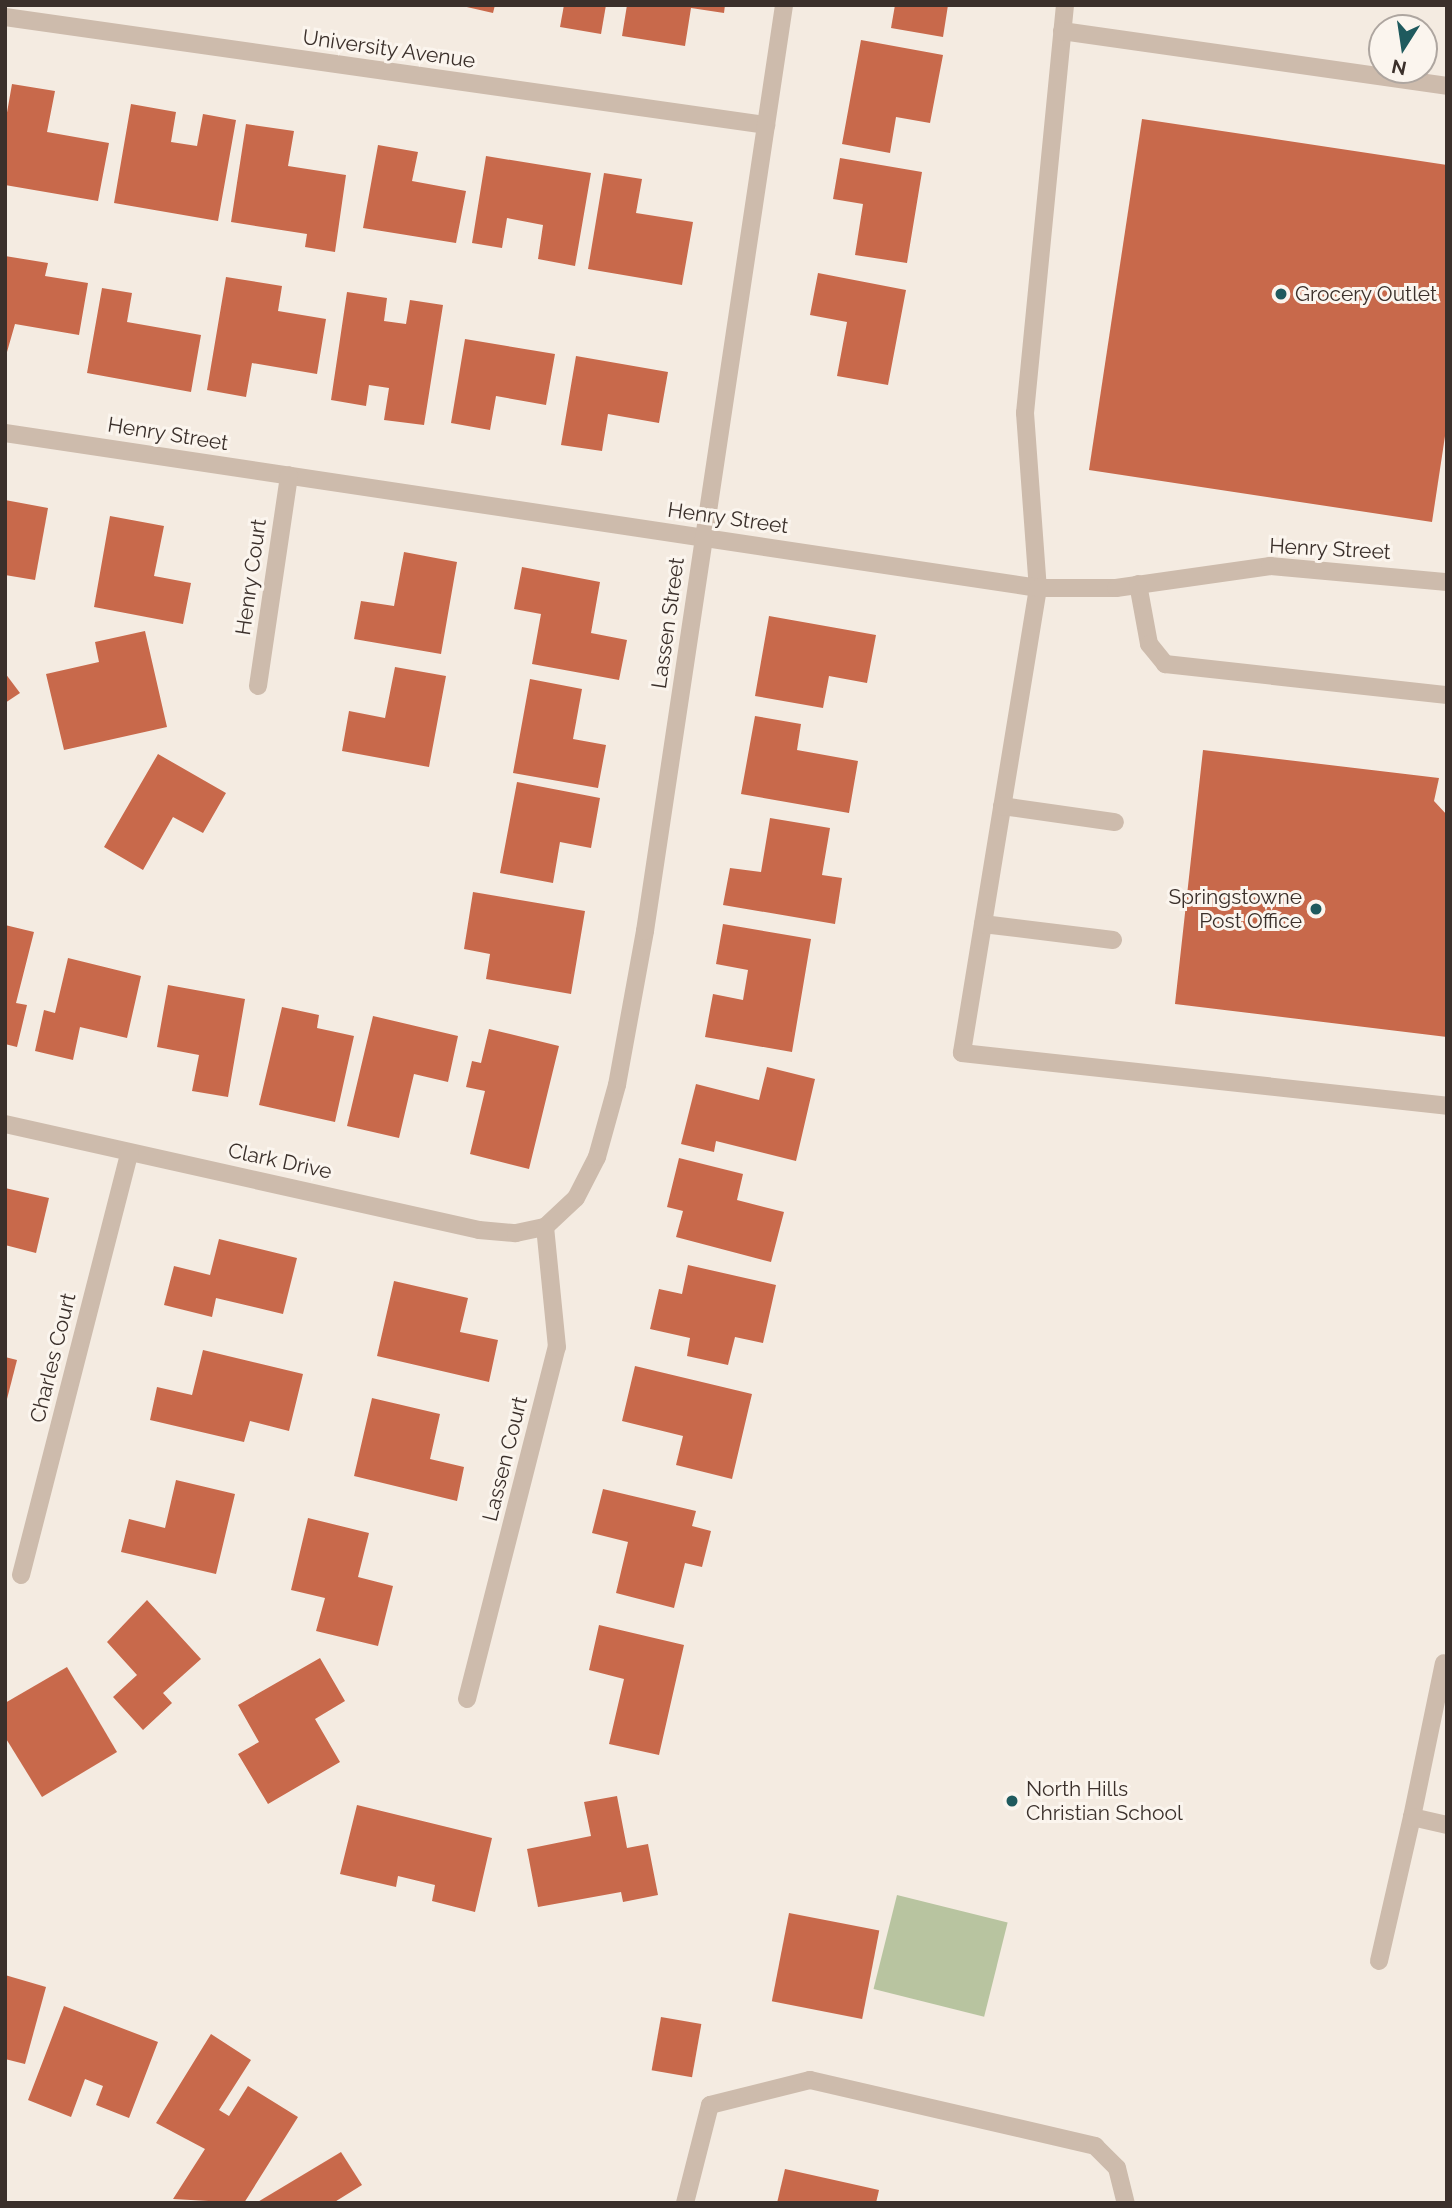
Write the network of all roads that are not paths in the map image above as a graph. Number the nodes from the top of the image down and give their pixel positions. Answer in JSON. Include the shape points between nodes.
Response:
{"nodes":[{"id":1,"x":784,"y":5,"type":"edge"},
{"id":2,"x":1065,"y":5,"type":"edge"},
{"id":3,"x":5,"y":17,"type":"edge"},
{"id":4,"x":1062,"y":31,"type":"junction"},
{"id":5,"x":1447,"y":86,"type":"edge"},
{"id":6,"x":766,"y":125,"type":"junction"},
{"id":7,"x":5,"y":433,"type":"edge"},
{"id":8,"x":289,"y":475,"type":"junction"},
{"id":9,"x":703,"y":538,"type":"junction"},
{"id":10,"x":1447,"y":582,"type":"edge"},
{"id":11,"x":1138,"y":584,"type":"junction"},
{"id":12,"x":1038,"y":588,"type":"junction"},
{"id":13,"x":258,"y":686,"type":"dead end"},
{"id":14,"x":1447,"y":695,"type":"edge"},
{"id":15,"x":1002,"y":806,"type":"junction"},
{"id":16,"x":1115,"y":822,"type":"dead end"},
{"id":17,"x":983,"y":924,"type":"junction"},
{"id":18,"x":1113,"y":940,"type":"dead end"},
{"id":19,"x":1447,"y":1106,"type":"edge"},
{"id":20,"x":5,"y":1124,"type":"edge"},
{"id":21,"x":130,"y":1153,"type":"junction"},
{"id":22,"x":545,"y":1227,"type":"junction"},
{"id":23,"x":21,"y":1575,"type":"dead end"},
{"id":24,"x":1444,"y":1663,"type":"dead end"},
{"id":25,"x":467,"y":1699,"type":"dead end"},
{"id":26,"x":1412,"y":1817,"type":"junction"},
{"id":27,"x":1447,"y":1825,"type":"edge"},
{"id":28,"x":1378,"y":1961,"type":"dead end"},
{"id":29,"x":685,"y":2203,"type":"edge"},
{"id":30,"x":1126,"y":2203,"type":"edge"}],
"edges":[{"from":1,"to":6,"type":"street","name":"Lassen Street"},
{"from":2,"to":4,"type":"street"},
{"from":3,"to":6,"type":"street","name":"University Avenue"},
{"from":4,"to":5,"type":"street"},
{"from":4,"to":12,"type":"street","via":[[1025,413]]},
{"from":6,"to":9,"type":"street","name":"Lassen Street"},
{"from":7,"to":8,"type":"street","name":"Henry Street"},
{"from":8,"to":9,"type":"street","name":"Henry Street"},
{"from":8,"to":13,"type":"street","name":"Henry Court"},
{"from":9,"to":12,"type":"street","name":"Henry Street"},
{"from":9,"to":22,"type":"street","name":"Lassen Street","via":[[645,931],[617,1085],[597,1157],[576,1198]]},
{"from":10,"to":11,"type":"street","name":"Henry Street","via":[[1270,566]]},
{"from":11,"to":12,"type":"street","name":"Henry Street"},
{"from":11,"to":14,"type":"street","via":[[1149,644],[1165,664]]},
{"from":12,"to":15,"type":"street"},
{"from":15,"to":16,"type":"street"},
{"from":15,"to":17,"type":"street"},
{"from":17,"to":18,"type":"street"},
{"from":17,"to":19,"type":"street","via":[[962,1053]]},
{"from":20,"to":21,"type":"street","name":"Clark Drive"},
{"from":21,"to":22,"type":"street","name":"Clark Drive","via":[[479,1230],[516,1233]]},
{"from":21,"to":23,"type":"street","name":"Charles Court"},
{"from":22,"to":25,"type":"street","name":"Lassen Court","via":[[557,1347]]},
{"from":24,"to":26,"type":"street"},
{"from":26,"to":27,"type":"street"},
{"from":26,"to":28,"type":"street"},
{"from":29,"to":30,"type":"street","via":[[710,2105],[810,2080],[1095,2146],[1117,2168]]}]}
